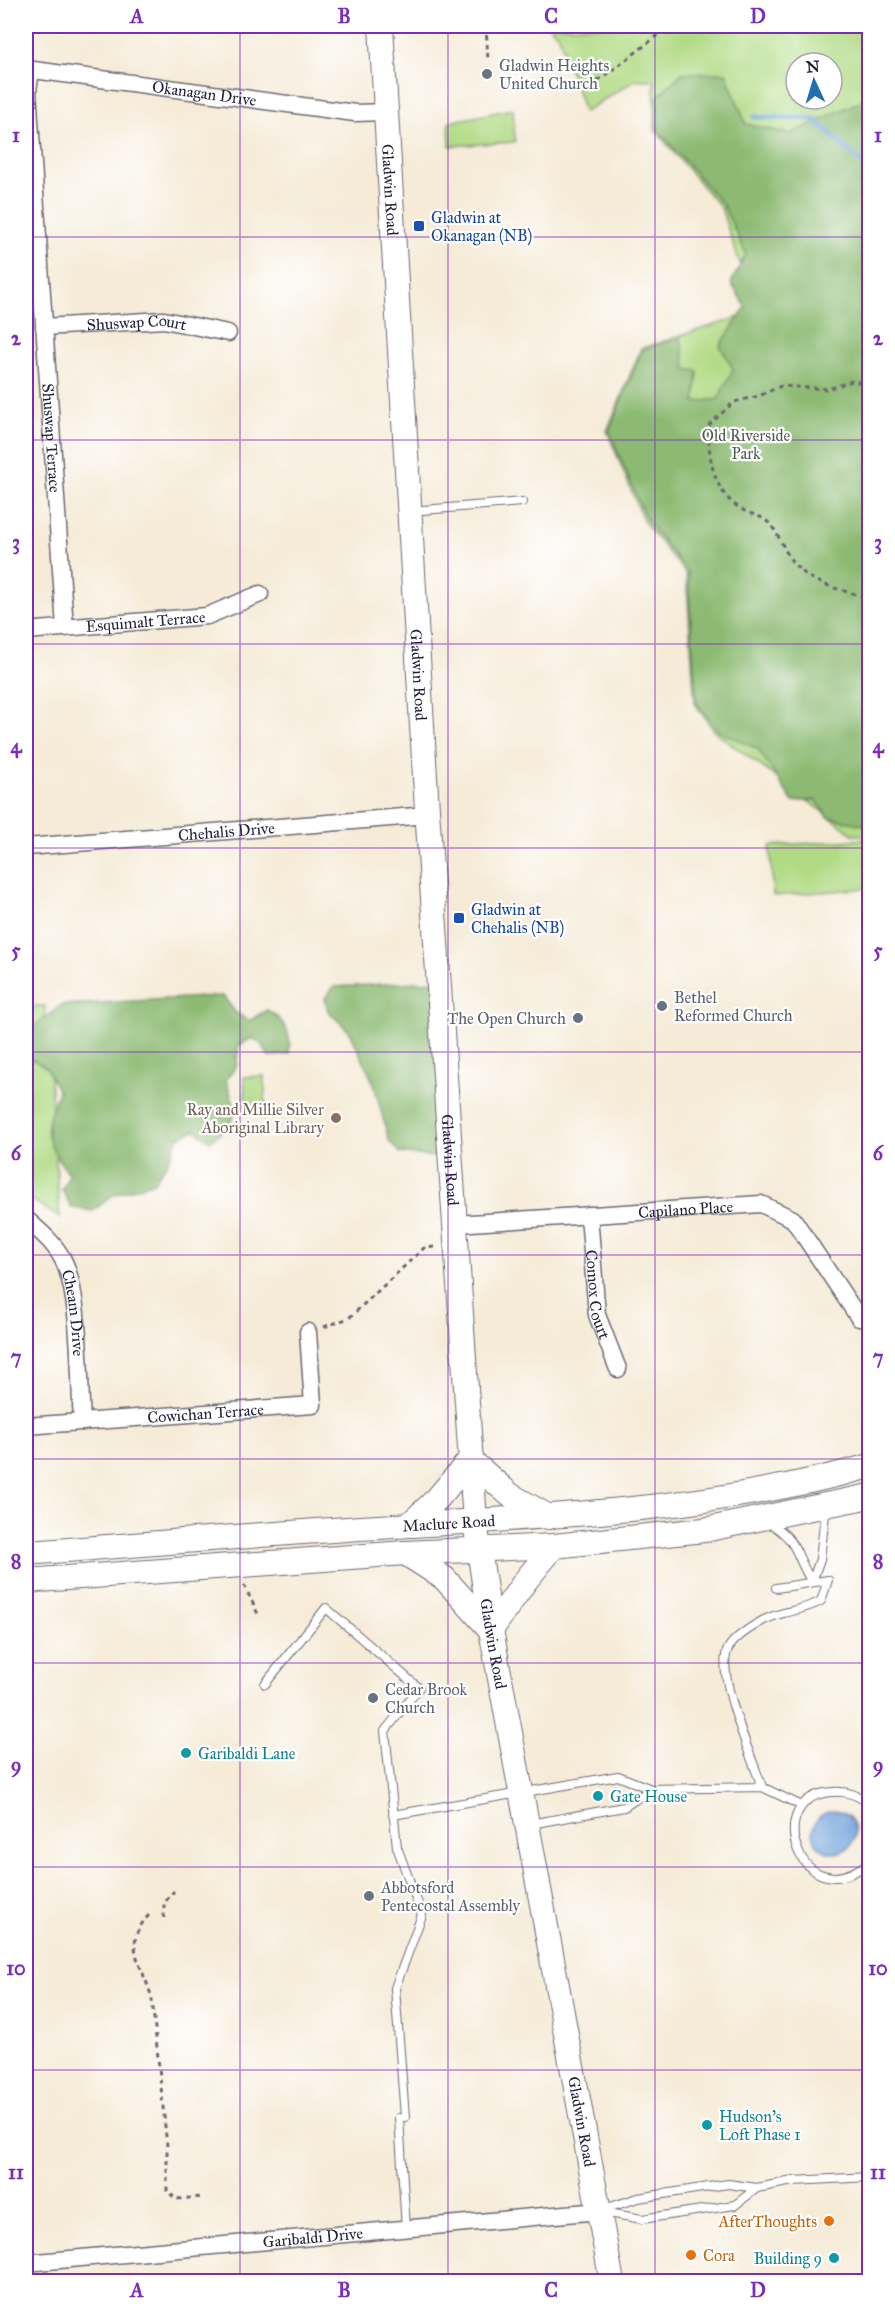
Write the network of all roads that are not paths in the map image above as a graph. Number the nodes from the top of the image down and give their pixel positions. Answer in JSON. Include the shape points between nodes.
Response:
{"nodes":[{"id":1,"x":381,"y":26,"type":"edge"},
{"id":2,"x":28,"y":69,"type":"edge"},
{"id":3,"x":385,"y":112,"type":"junction"},
{"id":4,"x":44,"y":327,"type":"junction"},
{"id":5,"x":228,"y":333,"type":"dead end"},
{"id":6,"x":522,"y":502,"type":"dead end"},
{"id":7,"x":410,"y":511,"type":"junction"},
{"id":8,"x":260,"y":594,"type":"dead end"},
{"id":9,"x":65,"y":628,"type":"junction"},
{"id":10,"x":26,"y":631,"type":"edge"},
{"id":11,"x":428,"y":815,"type":"junction"},
{"id":12,"x":26,"y":847,"type":"edge"},
{"id":13,"x":589,"y":1215,"type":"junction"},
{"id":14,"x":26,"y":1219,"type":"edge"},
{"id":15,"x":456,"y":1235,"type":"junction"},
{"id":16,"x":859,"y":1318,"type":"dead end"},
{"id":17,"x":308,"y":1332,"type":"road end"},
{"id":18,"x":618,"y":1369,"type":"dead end"},
{"id":19,"x":82,"y":1422,"type":"junction"},
{"id":20,"x":26,"y":1426,"type":"edge"},
{"id":21,"x":470,"y":1460,"type":"junction"},
{"id":22,"x":870,"y":1466,"type":"edge"},
{"id":23,"x":870,"y":1496,"type":"edge"},
{"id":24,"x":826,"y":1505,"type":"junction"},
{"id":25,"x":549,"y":1517,"type":"junction"},
{"id":26,"x":763,"y":1519,"type":"junction"},
{"id":27,"x":475,"y":1522,"type":"junction"},
{"id":28,"x":409,"y":1525,"type":"junction"},
{"id":29,"x":554,"y":1546,"type":"junction"},
{"id":30,"x":478,"y":1548,"type":"junction"},
{"id":31,"x":26,"y":1553,"type":"edge"},
{"id":32,"x":405,"y":1553,"type":"junction"},
{"id":33,"x":26,"y":1581,"type":"edge"},
{"id":34,"x":812,"y":1582,"type":"junction"},
{"id":35,"x":776,"y":1588,"type":"dead end"},
{"id":36,"x":491,"y":1630,"type":"junction"},
{"id":37,"x":265,"y":1684,"type":"dead end"},
{"id":38,"x":762,"y":1787,"type":"junction"},
{"id":39,"x":651,"y":1789,"type":"junction"},
{"id":40,"x":521,"y":1793,"type":"junction"},
{"id":41,"x":869,"y":1804,"type":"edge"},
{"id":42,"x":802,"y":1806,"type":"junction"},
{"id":43,"x":393,"y":1815,"type":"junction"},
{"id":44,"x":527,"y":1824,"type":"junction"},
{"id":45,"x":870,"y":1861,"type":"edge"},
{"id":46,"x":870,"y":2177,"type":"edge"},
{"id":47,"x":757,"y":2188,"type":"junction"},
{"id":48,"x":599,"y":2211,"type":"junction"},
{"id":49,"x":406,"y":2229,"type":"junction"},
{"id":50,"x":26,"y":2264,"type":"edge"},
{"id":51,"x":612,"y":2282,"type":"edge"}],
"edges":[{"from":1,"to":3,"type":"main road","name":"Gladwin Road"},
{"from":2,"to":3,"type":"street","name":"Okanagan Drive","via":[[355,113]]},
{"from":2,"to":4,"type":"street","name":"Shuswap Terrace"},
{"from":3,"to":7,"type":"main road","name":"Gladwin Road"},
{"from":4,"to":5,"type":"street","name":"Shuswap Court","via":[[164,320]]},
{"from":4,"to":9,"type":"street","name":"Shuswap Terrace"},
{"from":6,"to":7,"type":"lane"},
{"from":7,"to":11,"type":"main road","name":"Gladwin Road"},
{"from":8,"to":9,"type":"street","name":"Esquimalt Terrace","via":[[207,616]]},
{"from":9,"to":10,"type":"street","name":"Esquimalt Terrace"},
{"from":11,"to":12,"type":"street","name":"Chehalis Drive"},
{"from":11,"to":15,"type":"main road","name":"Gladwin Road"},
{"from":13,"to":15,"type":"street","name":"Capilano Place"},
{"from":13,"to":16,"type":"street","name":"Capilano Place","via":[[760,1204],[793,1219]]},
{"from":13,"to":18,"type":"street","name":"Comox Court","via":[[597,1315]]},
{"from":14,"to":19,"type":"street","name":"Cheam Drive","via":[[48,1238],[65,1263],[73,1293]]},
{"from":15,"to":21,"type":"main road","name":"Gladwin Road"},
{"from":17,"to":19,"type":"street","name":"Cowichan Terrace","via":[[313,1405]]},
{"from":19,"to":20,"type":"street","name":"Cowichan Terrace"},
{"from":21,"to":25,"type":"main road","via":[[510,1495]]},
{"from":21,"to":27,"type":"main road","name":"Gladwin Road"},
{"from":21,"to":28,"type":"main road"},
{"from":22,"to":25,"type":"main road","name":"Maclure Road","via":[[699,1501]]},
{"from":23,"to":24,"type":"main road","name":"Maclure Road"},
{"from":24,"to":26,"type":"main road","name":"Maclure Road"},
{"from":24,"to":34,"type":"lane","via":[[820,1559]]},
{"from":25,"to":27,"type":"main road","name":"Maclure Road"},
{"from":26,"to":29,"type":"main road","name":"Maclure Road","via":[[704,1530]]},
{"from":26,"to":34,"type":"lane","via":[[794,1543]]},
{"from":27,"to":28,"type":"main road","name":"Maclure Road"},
{"from":27,"to":30,"type":"main road","name":"Gladwin Road"},
{"from":28,"to":31,"type":"main road","name":"Maclure Road"},
{"from":29,"to":30,"type":"main road","name":"Maclure Road"},
{"from":29,"to":36,"type":"main road"},
{"from":30,"to":32,"type":"main road","name":"Maclure Road"},
{"from":30,"to":36,"type":"main road","name":"Gladwin Road"},
{"from":32,"to":33,"type":"main road","name":"Maclure Road"},
{"from":32,"to":36,"type":"main road","via":[[444,1578]]},
{"from":34,"to":35,"type":"lane"},
{"from":34,"to":38,"type":"lane","via":[[828,1580],[821,1601],[766,1619],[728,1648],[724,1665],[727,1688]]},
{"from":36,"to":40,"type":"main road","name":"Gladwin Road"},
{"from":37,"to":43,"type":"lane","via":[[326,1608],[419,1688],[385,1731]]},
{"from":38,"to":39,"type":"lane"},
{"from":38,"to":42,"type":"lane"},
{"from":39,"to":40,"type":"lane","via":[[618,1776]]},
{"from":39,"to":44,"type":"lane","via":[[624,1807]]},
{"from":40,"to":43,"type":"lane"},
{"from":40,"to":44,"type":"main road","name":"Gladwin Road"},
{"from":41,"to":42,"type":"lane","via":[[846,1791],[821,1793]]},
{"from":42,"to":45,"type":"lane","via":[[793,1825],[794,1844],[801,1860],[815,1872],[834,1877],[856,1872]]},
{"from":43,"to":49,"type":"lane","via":[[397,1847],[422,1915],[395,1988]]},
{"from":44,"to":48,"type":"main road","name":"Gladwin Road"},
{"from":46,"to":47,"type":"lane","via":[[793,2181]]},
{"from":47,"to":48,"type":"lane","via":[[728,2184],[638,2198]]},
{"from":47,"to":48,"type":"lane","via":[[735,2205],[642,2219]]},
{"from":48,"to":49,"type":"street","name":"Garibaldi Drive"},
{"from":48,"to":51,"type":"main road","name":"Gladwin Road"},
{"from":49,"to":50,"type":"street","name":"Garibaldi Drive"}]}
